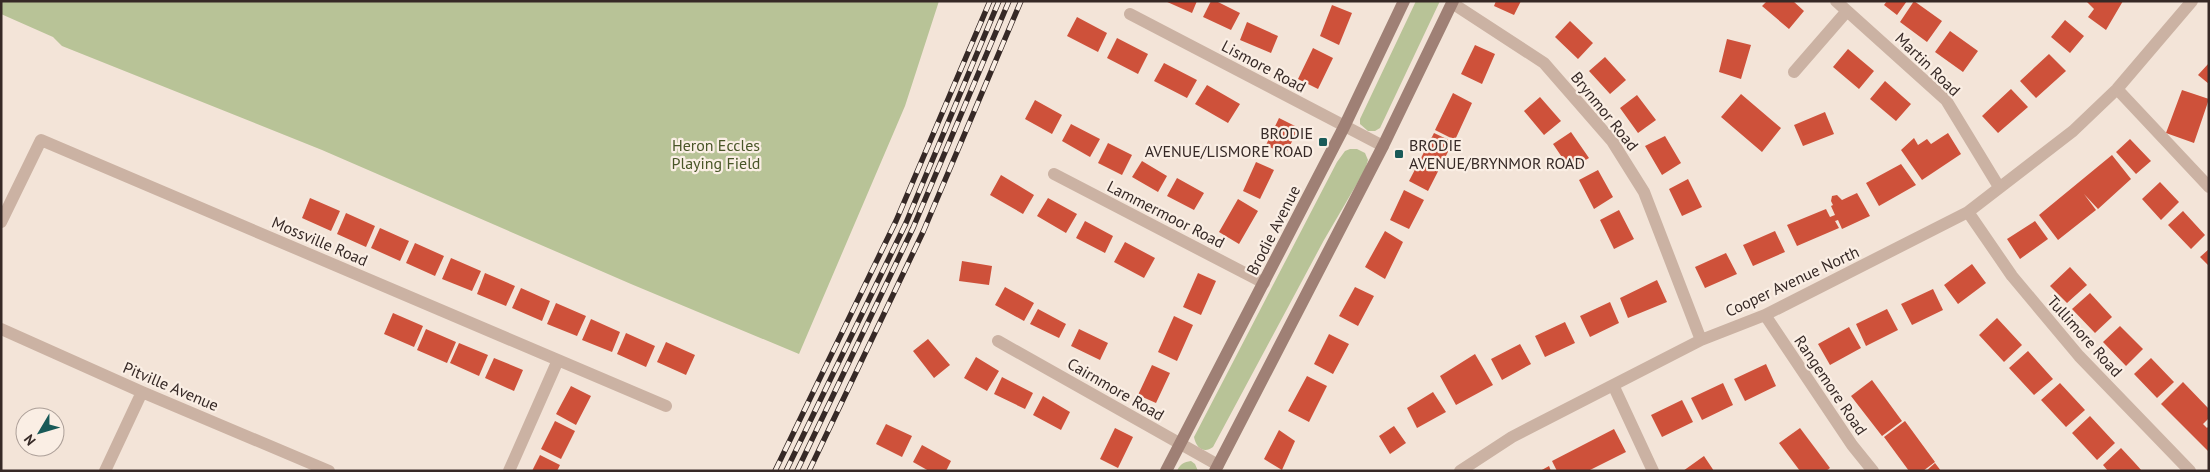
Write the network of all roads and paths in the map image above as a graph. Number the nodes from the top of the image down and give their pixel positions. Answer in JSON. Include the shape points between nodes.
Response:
{"nodes":[{"id":1,"x":1404,"y":1,"type":"edge"},
{"id":2,"x":1836,"y":1,"type":"edge"},
{"id":3,"x":1452,"y":2,"type":"edge"},
{"id":4,"x":2187,"y":3,"type":"edge"},
{"id":5,"x":1847,"y":11,"type":"junction"},
{"id":6,"x":1130,"y":14,"type":"dead end"},
{"id":7,"x":1794,"y":72,"type":"dead end"},
{"id":8,"x":2117,"y":89,"type":"junction"},
{"id":9,"x":1344,"y":127,"type":"junction"},
{"id":10,"x":1383,"y":146,"type":"junction"},
{"id":11,"x":1054,"y":174,"type":"dead end"},
{"id":12,"x":1999,"y":187,"type":"junction"},
{"id":13,"x":2209,"y":187,"type":"edge"},
{"id":14,"x":1968,"y":212,"type":"junction"},
{"id":15,"x":1,"y":222,"type":"edge"},
{"id":16,"x":1264,"y":283,"type":"junction"},
{"id":17,"x":1766,"y":315,"type":"junction"},
{"id":18,"x":1,"y":329,"type":"edge"},
{"id":19,"x":1701,"y":340,"type":"junction"},
{"id":20,"x":998,"y":341,"type":"dead end"},
{"id":21,"x":558,"y":360,"type":"junction"},
{"id":22,"x":1614,"y":387,"type":"junction"},
{"id":23,"x":142,"y":392,"type":"junction"},
{"id":24,"x":666,"y":406,"type":"dead end"},
{"id":25,"x":1180,"y":444,"type":"junction"},
{"id":26,"x":1217,"y":468,"type":"edge"},
{"id":27,"x":105,"y":471,"type":"edge"},
{"id":28,"x":329,"y":471,"type":"edge"},
{"id":29,"x":509,"y":471,"type":"edge"},
{"id":30,"x":1166,"y":471,"type":"edge"},
{"id":31,"x":1460,"y":471,"type":"edge"},
{"id":32,"x":1653,"y":471,"type":"edge"},
{"id":33,"x":1873,"y":471,"type":"edge"},
{"id":34,"x":2190,"y":471,"type":"edge"}],
"edges":[{"from":1,"to":9,"type":"street","name":"Brodie Avenue"},
{"from":2,"to":5,"type":"street","name":"Martin Road"},
{"from":3,"to":10,"type":"street"},
{"from":3,"to":19,"type":"street","name":"Brynmor Road","via":[[1544,63],[1612,141],[1644,192]]},
{"from":4,"to":8,"type":"street","name":"Cooper Avenue North"},
{"from":5,"to":7,"type":"street"},
{"from":5,"to":12,"type":"street","name":"Martin Road","via":[[1946,100]]},
{"from":6,"to":9,"type":"street","name":"Lismore Road"},
{"from":8,"to":12,"type":"street","name":"Cooper Avenue North","via":[[2073,131]]},
{"from":8,"to":13,"type":"street"},
{"from":9,"to":10,"type":"street","name":"Lismore Road"},
{"from":9,"to":16,"type":"street","name":"Brodie Avenue"},
{"from":10,"to":26,"type":"street"},
{"from":11,"to":16,"type":"street","name":"Lammermoor Road"},
{"from":12,"to":14,"type":"street","name":"Cooper Avenue North"},
{"from":14,"to":17,"type":"street","name":"Cooper Avenue North"},
{"from":14,"to":34,"type":"street","name":"Tullimore Road","via":[[2012,276],[2079,356]]},
{"from":15,"to":21,"type":"street","name":"Mossville Road","via":[[41,140]]},
{"from":16,"to":25,"type":"street","name":"Brodie Avenue"},
{"from":17,"to":19,"type":"street","name":"Cooper Avenue North"},
{"from":17,"to":33,"type":"street","name":"Rangemore Road","via":[[1852,445]]},
{"from":18,"to":23,"type":"street","name":"Pitville Avenue"},
{"from":19,"to":22,"type":"street","name":"Cooper Avenue North"},
{"from":20,"to":25,"type":"street","name":"Cairnmore Road"},
{"from":21,"to":24,"type":"street"},
{"from":21,"to":29,"type":"street"},
{"from":22,"to":31,"type":"street","name":"Cooper Avenue North","via":[[1512,437]]},
{"from":22,"to":32,"type":"street"},
{"from":23,"to":27,"type":"street"},
{"from":23,"to":28,"type":"street","name":"Pitville Avenue"},
{"from":25,"to":26,"type":"street","name":"Cairnmore Road"},
{"from":25,"to":30,"type":"street","name":"Brodie Avenue"}]}
